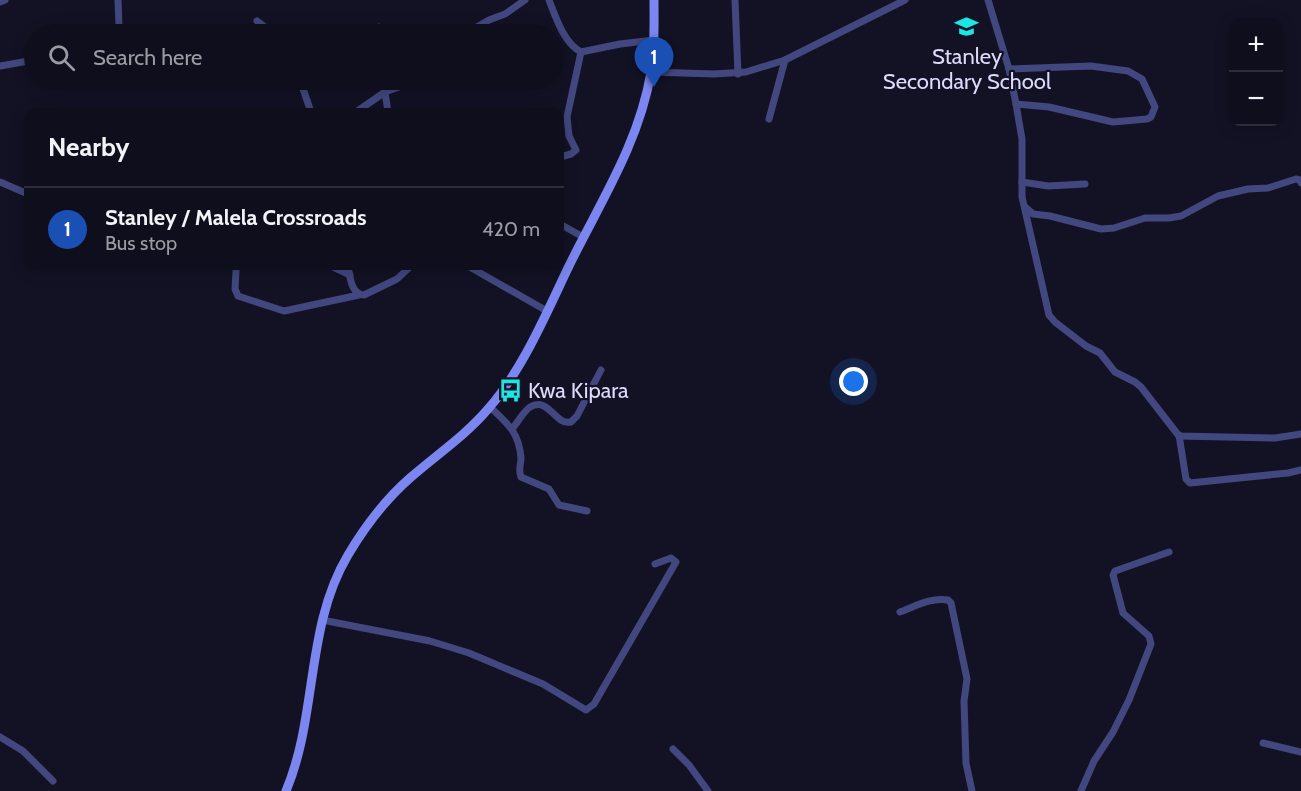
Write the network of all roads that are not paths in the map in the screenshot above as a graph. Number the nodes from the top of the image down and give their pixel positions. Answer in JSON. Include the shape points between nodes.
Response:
{"nodes":[{"id":1,"x":4,"y":0,"type":"edge"},
{"id":2,"x":118,"y":0,"type":"edge"},
{"id":3,"x":525,"y":0,"type":"edge"},
{"id":4,"x":549,"y":0,"type":"edge"},
{"id":5,"x":654,"y":0,"type":"edge"},
{"id":6,"x":888,"y":0,"type":"edge"},
{"id":7,"x":905,"y":0,"type":"edge"},
{"id":8,"x":988,"y":0,"type":"edge"},
{"id":9,"x":737,"y":1,"type":"edge"},
{"id":10,"x":0,"y":2,"type":"edge"},
{"id":11,"x":886,"y":9,"type":"junction"},
{"id":12,"x":257,"y":21,"type":"dead end"},
{"id":13,"x":119,"y":24,"type":"edge"},
{"id":14,"x":261,"y":24,"type":"edge"},
{"id":15,"x":482,"y":24,"type":"edge"},
{"id":16,"x":559,"y":24,"type":"edge"},
{"id":17,"x":564,"y":34,"type":"edge"},
{"id":18,"x":654,"y":40,"type":"junction"},
{"id":19,"x":581,"y":52,"type":"junction"},
{"id":20,"x":785,"y":60,"type":"junction"},
{"id":21,"x":24,"y":62,"type":"edge"},
{"id":22,"x":0,"y":66,"type":"edge"},
{"id":23,"x":1009,"y":69,"type":"junction"},
{"id":24,"x":651,"y":72,"type":"junction"},
{"id":25,"x":738,"y":74,"type":"junction"},
{"id":26,"x":305,"y":90,"type":"edge"},
{"id":27,"x":391,"y":90,"type":"edge"},
{"id":28,"x":385,"y":92,"type":"junction"},
{"id":29,"x":1016,"y":104,"type":"junction"},
{"id":30,"x":310,"y":108,"type":"edge"},
{"id":31,"x":363,"y":108,"type":"edge"},
{"id":32,"x":387,"y":108,"type":"edge"},
{"id":33,"x":769,"y":119,"type":"dead end"},
{"id":34,"x":564,"y":156,"type":"edge"},
{"id":35,"x":0,"y":182,"type":"edge"},
{"id":36,"x":1022,"y":182,"type":"junction"},
{"id":37,"x":1301,"y":183,"type":"edge"},
{"id":38,"x":1085,"y":184,"type":"dead end"},
{"id":39,"x":24,"y":192,"type":"edge"},
{"id":40,"x":1025,"y":207,"type":"junction"},
{"id":41,"x":564,"y":226,"type":"edge"},
{"id":42,"x":583,"y":237,"type":"junction"},
{"id":43,"x":339,"y":270,"type":"edge"},
{"id":44,"x":349,"y":270,"type":"edge"},
{"id":45,"x":407,"y":270,"type":"edge"},
{"id":46,"x":475,"y":270,"type":"edge"},
{"id":47,"x":236,"y":271,"type":"dead end"},
{"id":48,"x":350,"y":275,"type":"junction"},
{"id":49,"x":359,"y":295,"type":"junction"},
{"id":50,"x":548,"y":311,"type":"junction"},
{"id":51,"x":601,"y":370,"type":"dead end"},
{"id":52,"x":490,"y":407,"type":"junction"},
{"id":53,"x":512,"y":429,"type":"junction"},
{"id":54,"x":1301,"y":434,"type":"edge"},
{"id":55,"x":1179,"y":435,"type":"junction"},
{"id":56,"x":1301,"y":470,"type":"edge"},
{"id":57,"x":586,"y":511,"type":"dead end"},
{"id":58,"x":1169,"y":552,"type":"dead end"},
{"id":59,"x":654,"y":564,"type":"dead end"},
{"id":60,"x":900,"y":612,"type":"dead end"},
{"id":61,"x":322,"y":620,"type":"junction"},
{"id":62,"x":0,"y":737,"type":"edge"},
{"id":63,"x":1263,"y":743,"type":"dead end"},
{"id":64,"x":673,"y":749,"type":"dead end"},
{"id":65,"x":1301,"y":752,"type":"edge"},
{"id":66,"x":53,"y":781,"type":"dead end"},
{"id":67,"x":286,"y":791,"type":"edge"},
{"id":68,"x":708,"y":791,"type":"edge"},
{"id":69,"x":972,"y":791,"type":"edge"},
{"id":70,"x":1081,"y":791,"type":"edge"}],
"edges":[{"from":1,"to":10,"type":"street"},
{"from":2,"to":13,"type":"street"},
{"from":3,"to":15,"type":"street"},
{"from":4,"to":16,"type":"street"},
{"from":5,"to":18,"type":"main road"},
{"from":6,"to":11,"type":"street"},
{"from":7,"to":11,"type":"street"},
{"from":8,"to":23,"type":"street"},
{"from":9,"to":25,"type":"street"},
{"from":11,"to":20,"type":"street"},
{"from":12,"to":14,"type":"street"},
{"from":17,"to":19,"type":"street"},
{"from":18,"to":19,"type":"street"},
{"from":18,"to":24,"type":"main road"},
{"from":19,"to":34,"type":"street","via":[[567,117],[569,136],[576,150]]},
{"from":20,"to":25,"type":"street"},
{"from":20,"to":33,"type":"street"},
{"from":21,"to":22,"type":"street"},
{"from":23,"to":29,"type":"street"},
{"from":23,"to":29,"type":"street","via":[[1090,66],[1128,71],[1142,79],[1155,107],[1147,119],[1113,122],[1049,107]]},
{"from":24,"to":25,"type":"street"},
{"from":24,"to":42,"type":"main road","via":[[630,146]]},
{"from":26,"to":30,"type":"street"},
{"from":27,"to":28,"type":"street"},
{"from":28,"to":31,"type":"street"},
{"from":28,"to":32,"type":"street"},
{"from":29,"to":36,"type":"street","via":[[1023,139]]},
{"from":35,"to":39,"type":"street"},
{"from":36,"to":38,"type":"street","via":[[1048,186]]},
{"from":36,"to":40,"type":"street"},
{"from":37,"to":40,"type":"street","via":[[1296,179],[1218,196],[1181,216],[1145,218],[1114,228],[1101,229],[1034,214]]},
{"from":40,"to":55,"type":"street","via":[[1051,318],[1100,353],[1114,372],[1136,382]]},
{"from":41,"to":42,"type":"street"},
{"from":42,"to":50,"type":"main road"},
{"from":43,"to":48,"type":"street"},
{"from":44,"to":48,"type":"street"},
{"from":45,"to":49,"type":"street","via":[[393,282]]},
{"from":46,"to":50,"type":"street"},
{"from":47,"to":49,"type":"street","via":[[238,296],[284,311]]},
{"from":48,"to":49,"type":"street"},
{"from":50,"to":52,"type":"main road","via":[[517,369]]},
{"from":51,"to":53,"type":"street","via":[[571,422],[562,421],[538,404],[529,408]]},
{"from":52,"to":53,"type":"street"},
{"from":52,"to":61,"type":"main road","via":[[383,506],[347,556]]},
{"from":53,"to":57,"type":"street","via":[[519,444],[521,477],[549,489],[559,506]]},
{"from":54,"to":55,"type":"street","via":[[1275,438]]},
{"from":55,"to":56,"type":"street","via":[[1186,479],[1190,483]]},
{"from":58,"to":70,"type":"street","via":[[1113,575],[1123,613],[1149,636],[1151,644],[1136,686]]},
{"from":59,"to":61,"type":"street","via":[[671,558],[676,562],[600,695],[586,710],[543,684],[469,653],[430,641]]},
{"from":60,"to":69,"type":"street","via":[[931,600],[951,603],[967,679],[966,763]]},
{"from":61,"to":67,"type":"main road","via":[[305,723],[295,770]]},
{"from":62,"to":66,"type":"street","via":[[23,751]]},
{"from":63,"to":65,"type":"street"},
{"from":64,"to":68,"type":"street"}]}
